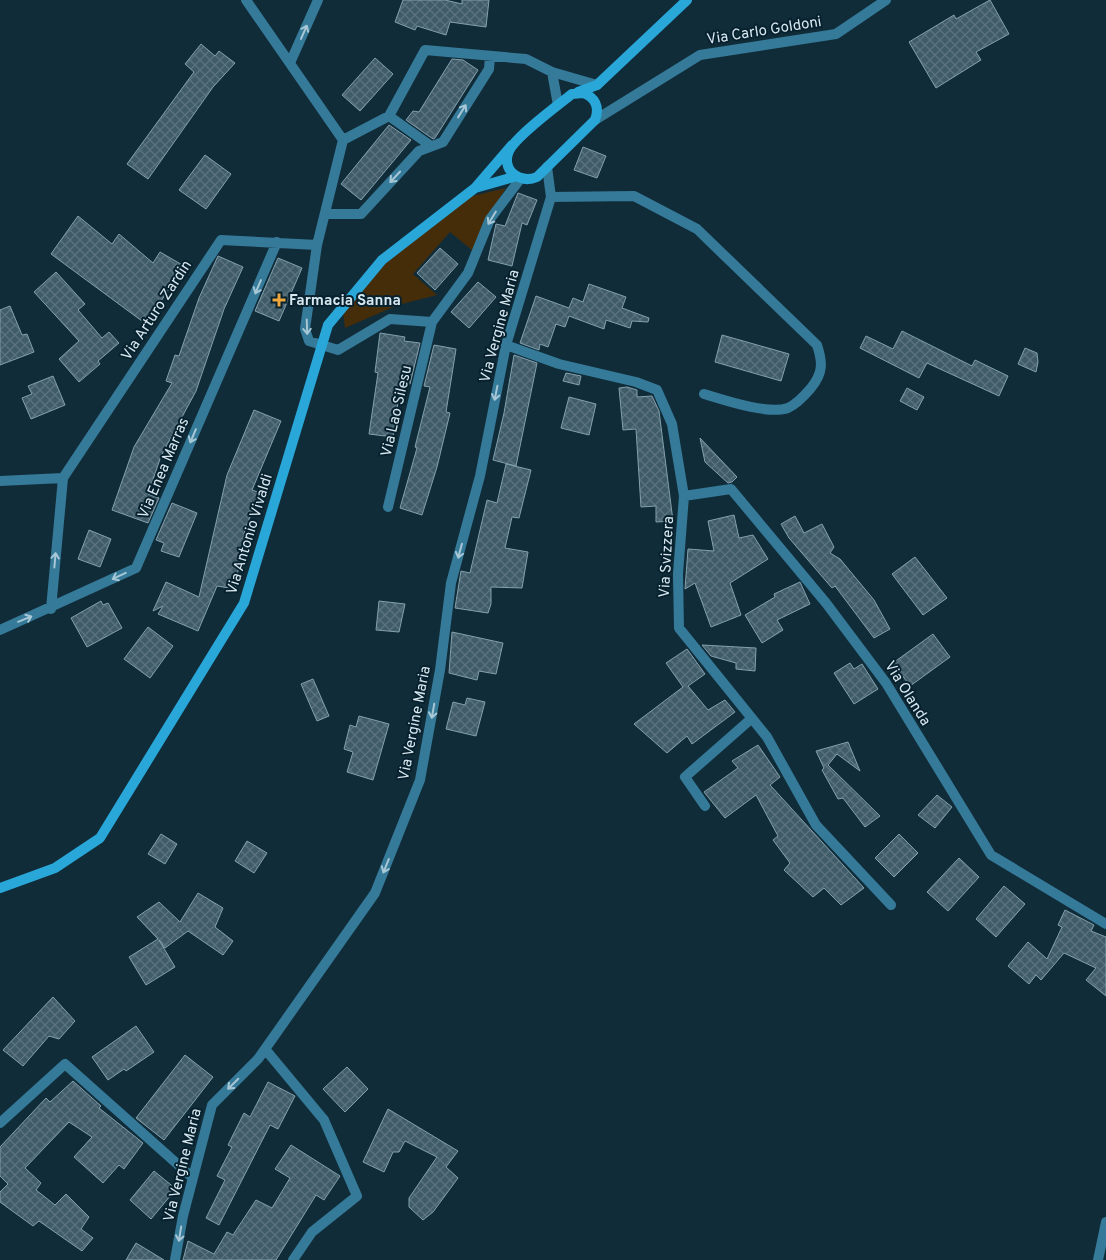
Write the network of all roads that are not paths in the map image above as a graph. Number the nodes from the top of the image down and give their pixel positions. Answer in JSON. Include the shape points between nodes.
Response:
{"nodes":[{"id":1,"x":318,"y":0,"type":"edge"},
{"id":2,"x":686,"y":0,"type":"edge"},
{"id":3,"x":886,"y":0,"type":"edge"},
{"id":4,"x":250,"y":2,"type":"edge"},
{"id":5,"x":490,"y":56,"type":"junction"},
{"id":6,"x":290,"y":63,"type":"junction"},
{"id":7,"x":552,"y":72,"type":"junction"},
{"id":8,"x":597,"y":85,"type":"junction"},
{"id":9,"x":572,"y":94,"type":"junction"},
{"id":10,"x":595,"y":103,"type":"junction"},
{"id":11,"x":558,"y":105,"type":"junction"},
{"id":12,"x":389,"y":116,"type":"junction"},
{"id":13,"x":595,"y":120,"type":"junction"},
{"id":14,"x":344,"y":140,"type":"junction"},
{"id":15,"x":512,"y":145,"type":"junction"},
{"id":16,"x":431,"y":146,"type":"junction"},
{"id":17,"x":547,"y":167,"type":"junction"},
{"id":18,"x":519,"y":177,"type":"junction"},
{"id":19,"x":475,"y":188,"type":"junction"},
{"id":20,"x":552,"y":197,"type":"junction"},
{"id":21,"x":325,"y":214,"type":"junction"},
{"id":22,"x":277,"y":242,"type":"junction"},
{"id":23,"x":317,"y":245,"type":"junction"},
{"id":24,"x":432,"y":322,"type":"junction"},
{"id":25,"x":506,"y":345,"type":"junction"},
{"id":26,"x":321,"y":346,"type":"junction"},
{"id":27,"x":704,"y":394,"type":"dead end"},
{"id":28,"x":63,"y":478,"type":"junction"},
{"id":29,"x":0,"y":481,"type":"edge"},
{"id":30,"x":684,"y":496,"type":"junction"},
{"id":31,"x":388,"y":508,"type":"dead end"},
{"id":32,"x":51,"y":609,"type":"junction"},
{"id":33,"x":0,"y":630,"type":"edge"},
{"id":34,"x":750,"y":719,"type":"junction"},
{"id":35,"x":705,"y":806,"type":"dead end"},
{"id":36,"x":0,"y":888,"type":"edge"},
{"id":37,"x":891,"y":906,"type":"dead end"},
{"id":38,"x":1106,"y":924,"type":"edge"},
{"id":39,"x":265,"y":1049,"type":"junction"},
{"id":40,"x":0,"y":1123,"type":"edge"},
{"id":41,"x":193,"y":1178,"type":"junction"},
{"id":42,"x":1106,"y":1222,"type":"edge"},
{"id":43,"x":175,"y":1260,"type":"edge"},
{"id":44,"x":293,"y":1260,"type":"edge"},
{"id":45,"x":1098,"y":1260,"type":"edge"}],
"edges":[{"from":6,"to":1,"type":"street","one_way":true},
{"from":2,"to":8,"type":"main road"},
{"from":3,"to":13,"type":"street","name":"Via Carlo Goldoni","via":[[836,34],[700,55]]},
{"from":4,"to":6,"type":"street"},
{"from":5,"to":7,"type":"street","via":[[526,59]]},
{"from":5,"to":12,"type":"street","via":[[425,50]]},
{"from":16,"to":5,"type":"street","one_way":true,"via":[[443,142],[489,69]]},
{"from":6,"to":14,"type":"street"},
{"from":7,"to":8,"type":"street"},
{"from":7,"to":11,"type":"street"},
{"from":8,"to":9,"type":"main road","name":"Via Antonio Vivaldi"},
{"from":8,"to":10,"type":"main road"},
{"from":9,"to":10,"type":"main road","via":[[587,94]]},
{"from":9,"to":11,"type":"main road","name":"Via Antonio Vivaldi"},
{"from":10,"to":13,"type":"main road"},
{"from":11,"to":15,"type":"main road","name":"Via Antonio Vivaldi"},
{"from":12,"to":14,"type":"street"},
{"from":12,"to":16,"type":"street"},
{"from":13,"to":17,"type":"main road","name":"Via Antonio Vivaldi"},
{"from":14,"to":21,"type":"street"},
{"from":15,"to":18,"type":"main road","via":[[507,164]]},
{"from":15,"to":19,"type":"main road","name":"Via Antonio Vivaldi"},
{"from":16,"to":21,"type":"street","one_way":true,"via":[[419,151],[362,214]]},
{"from":17,"to":18,"type":"main road","name":"Via Antonio Vivaldi","via":[[533,178]]},
{"from":17,"to":20,"type":"street","name":"Via Vergine Maria"},
{"from":18,"to":19,"type":"main road","name":"Via Antonio Vivaldi"},
{"from":18,"to":24,"type":"street","name":"Via Lao Silesu","one_way":true,"via":[[490,219],[468,273]]},
{"from":19,"to":26,"type":"main road","name":"Via Antonio Vivaldi","via":[[382,260],[328,325]]},
{"from":20,"to":25,"type":"street","name":"Via Vergine Maria"},
{"from":20,"to":27,"type":"street","via":[[634,196],[697,229],[817,345],[822,362],[820,377],[804,397],[787,408],[771,409]]},
{"from":21,"to":23,"type":"street"},
{"from":22,"to":23,"type":"street","name":"Via Arturo Zardin"},
{"from":22,"to":28,"type":"street","name":"Via Arturo Zardin","via":[[221,240]]},
{"from":22,"to":32,"type":"street","name":"Via Enea Marras","one_way":true,"via":[[136,568]]},
{"from":23,"to":26,"type":"street","one_way":true,"via":[[305,329],[309,341]]},
{"from":24,"to":26,"type":"street","via":[[390,319],[338,350]]},
{"from":24,"to":31,"type":"street","name":"Via Lao Silesu"},
{"from":25,"to":30,"type":"street","name":"Via Svizzera","via":[[559,364],[657,390],[672,424]]},
{"from":25,"to":39,"type":"street","name":"Via Vergine Maria","one_way":true,"via":[[480,476],[451,584],[440,670],[420,780],[375,894]]},
{"from":26,"to":36,"type":"main road","name":"Via Antonio Vivaldi","via":[[244,603],[100,838],[55,868]]},
{"from":28,"to":29,"type":"street"},
{"from":32,"to":28,"type":"street","name":"Via Arturo Zardin","one_way":true},
{"from":30,"to":34,"type":"street","name":"Via Svizzera","via":[[678,574],[679,628]]},
{"from":30,"to":38,"type":"street","name":"Via Olanda","via":[[731,490],[826,603],[886,683],[991,856]]},
{"from":33,"to":32,"type":"street","name":"Via Enea Marras","one_way":true},
{"from":34,"to":35,"type":"street","via":[[685,777]]},
{"from":34,"to":37,"type":"street","name":"Via Svizzera","via":[[767,738],[816,825]]},
{"from":39,"to":41,"type":"street","name":"Via Vergine Maria","one_way":true,"via":[[212,1105]]},
{"from":39,"to":44,"type":"street","via":[[324,1120],[357,1196],[312,1232]]},
{"from":40,"to":41,"type":"street","via":[[64,1064]]},
{"from":41,"to":43,"type":"street","name":"Via Vergine Maria","one_way":true},
{"from":42,"to":45,"type":"street"}]}
